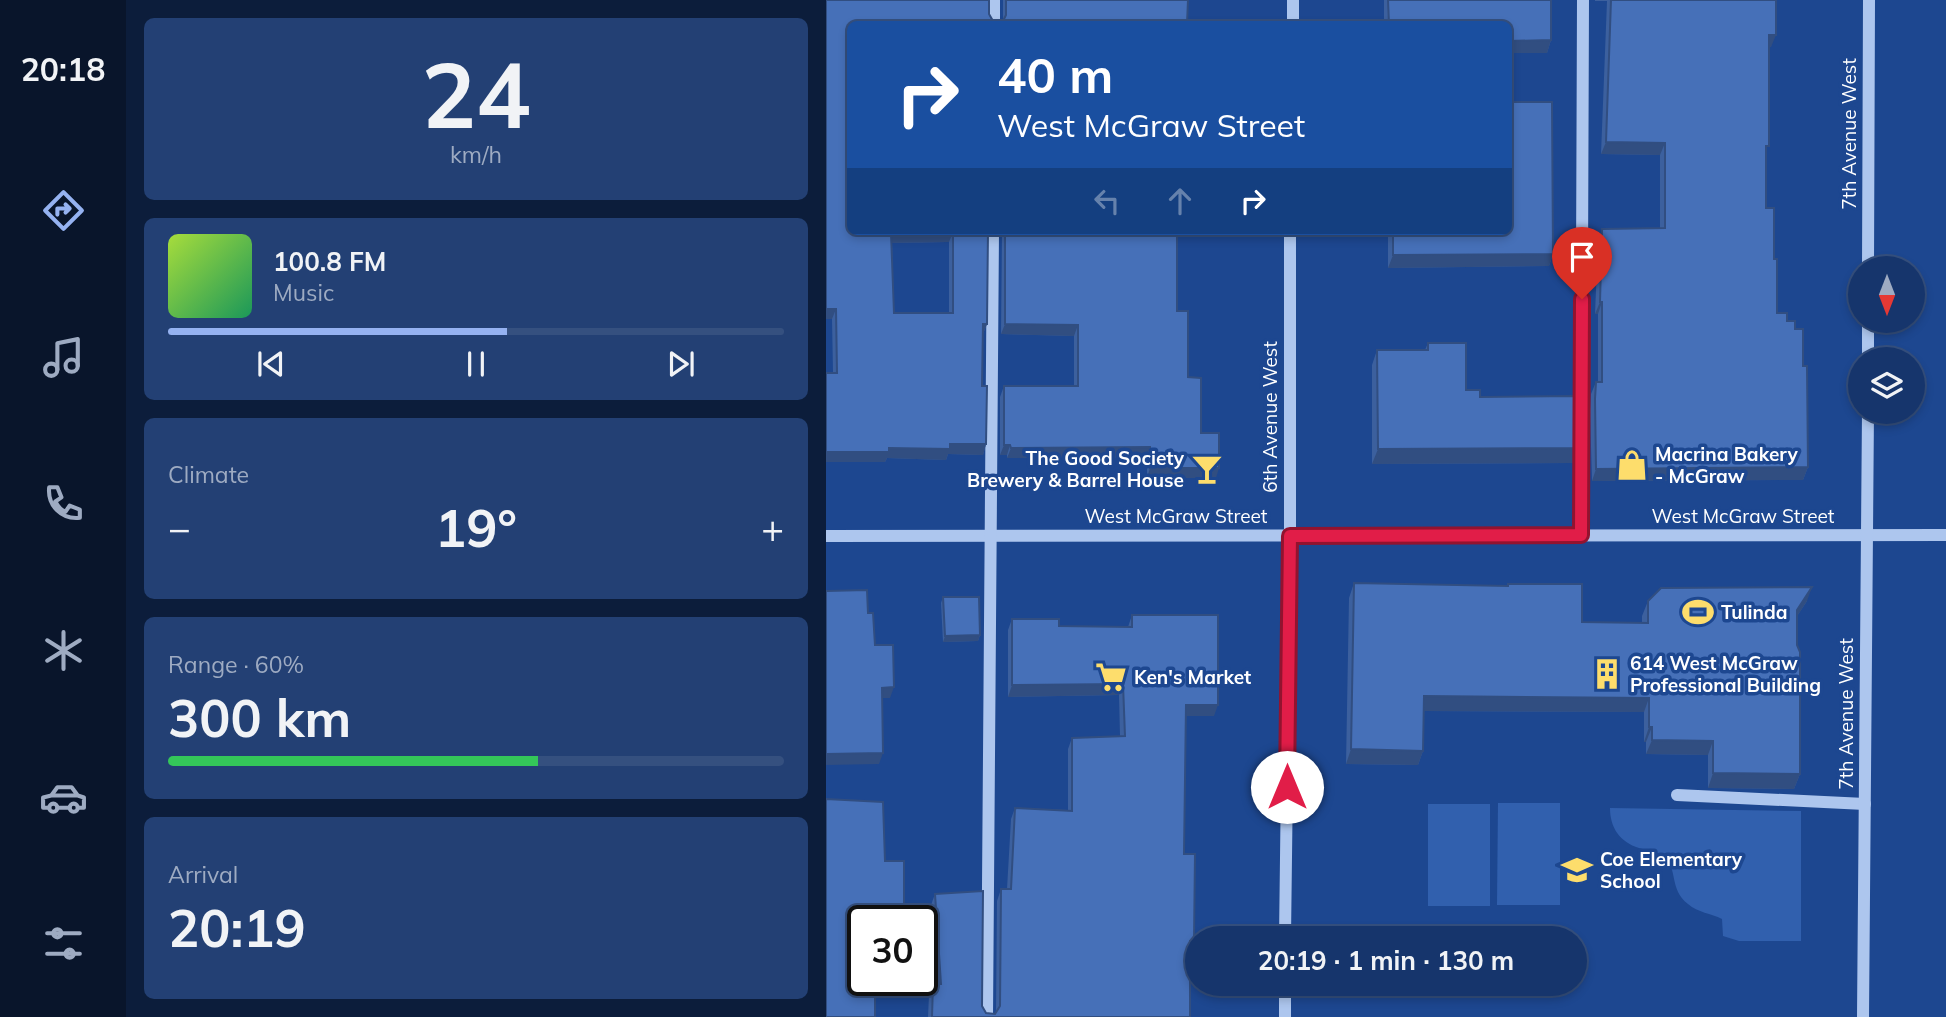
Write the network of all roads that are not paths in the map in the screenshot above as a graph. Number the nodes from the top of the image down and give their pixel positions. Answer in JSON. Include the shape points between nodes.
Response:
{"nodes":[{"id":1,"x":994,"y":0,"type":"edge"},
{"id":2,"x":1293,"y":0,"type":"edge"},
{"id":3,"x":1583,"y":0,"type":"edge"},
{"id":4,"x":1869,"y":0,"type":"edge"},
{"id":5,"x":994,"y":21,"type":"edge"},
{"id":6,"x":1293,"y":21,"type":"edge"},
{"id":7,"x":993,"y":235,"type":"edge"},
{"id":8,"x":1290,"y":235,"type":"edge"},
{"id":9,"x":1868,"y":256,"type":"edge"},
{"id":10,"x":1868,"y":424,"type":"edge"},
{"id":11,"x":1581,"y":535,"type":"junction"},
{"id":12,"x":1867,"y":535,"type":"junction"},
{"id":13,"x":1946,"y":535,"type":"edge"},
{"id":14,"x":826,"y":536,"type":"edge"},
{"id":15,"x":991,"y":536,"type":"junction"},
{"id":16,"x":1290,"y":536,"type":"junction"},
{"id":17,"x":1677,"y":795,"type":"dead end"},
{"id":18,"x":1865,"y":804,"type":"junction"},
{"id":19,"x":1285,"y":926,"type":"edge"},
{"id":20,"x":1285,"y":996,"type":"edge"},
{"id":21,"x":987,"y":1017,"type":"edge"},
{"id":22,"x":1285,"y":1017,"type":"edge"},
{"id":23,"x":1863,"y":1017,"type":"edge"}],
"edges":[{"from":1,"to":5,"type":"street"},
{"from":2,"to":6,"type":"street"},
{"from":3,"to":11,"type":"street"},
{"from":4,"to":9,"type":"street","name":"7th Avenue West"},
{"from":7,"to":15,"type":"street"},
{"from":8,"to":16,"type":"street","name":"6th Avenue West"},
{"from":10,"to":12,"type":"street","name":"7th Avenue West"},
{"from":11,"to":12,"type":"street","name":"West McGraw Street"},
{"from":11,"to":16,"type":"street","name":"West McGraw Street"},
{"from":12,"to":13,"type":"street","name":"West McGraw Street"},
{"from":12,"to":18,"type":"street","name":"7th Avenue West"},
{"from":14,"to":15,"type":"street","name":"West McGraw Street"},
{"from":15,"to":16,"type":"street","name":"West McGraw Street"},
{"from":15,"to":21,"type":"street"},
{"from":16,"to":19,"type":"street","name":"6th Avenue West"},
{"from":17,"to":18,"type":"street"},
{"from":18,"to":23,"type":"street","name":"7th Avenue West"},
{"from":20,"to":22,"type":"street"}]}
